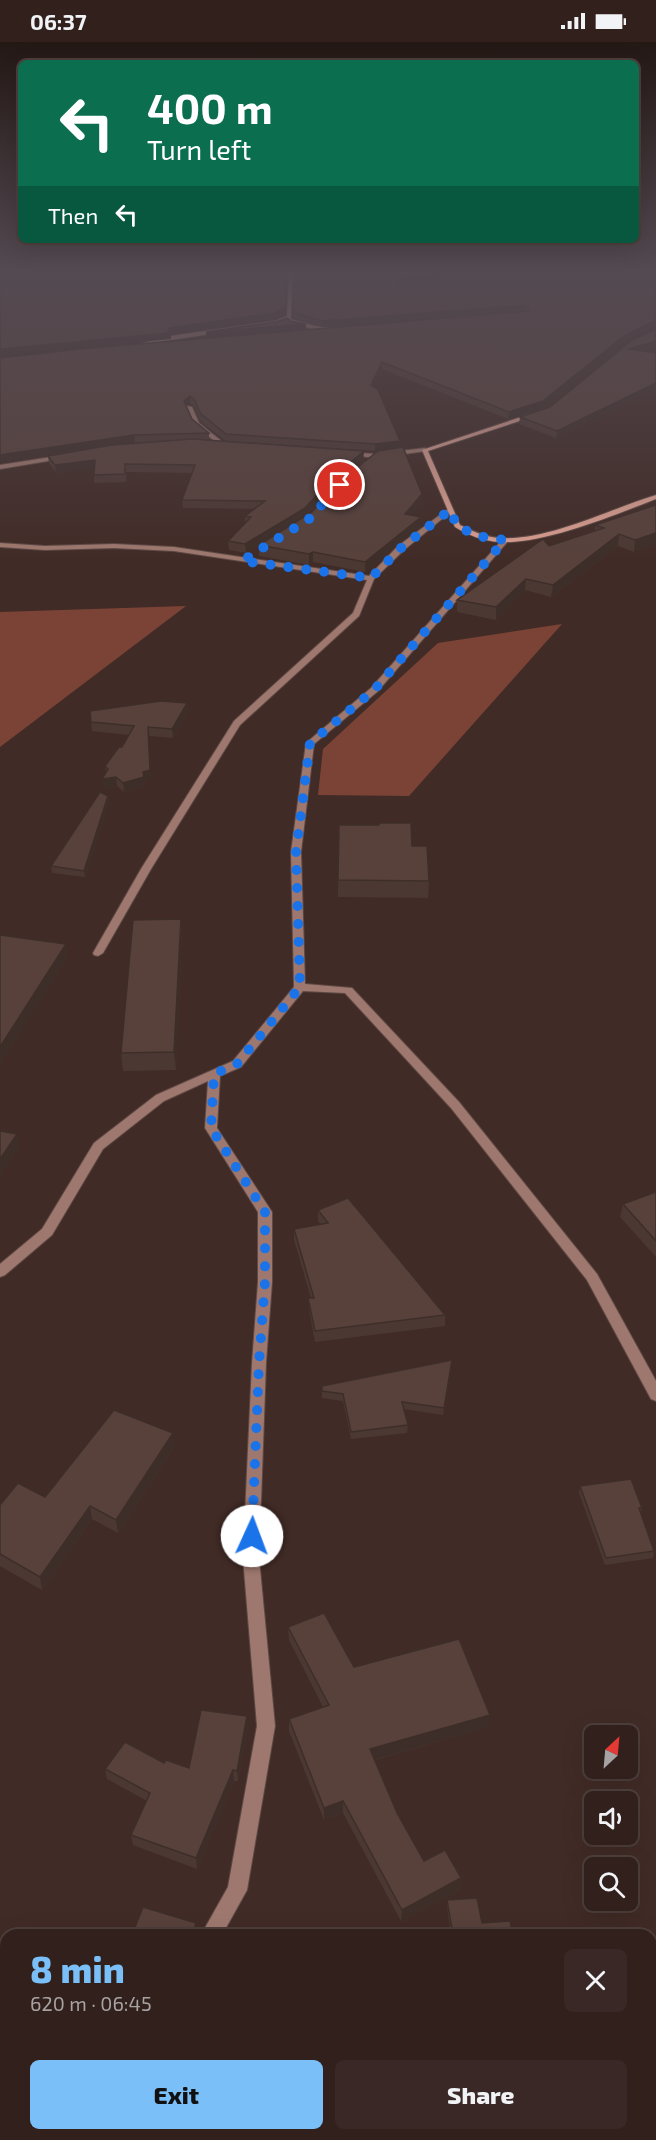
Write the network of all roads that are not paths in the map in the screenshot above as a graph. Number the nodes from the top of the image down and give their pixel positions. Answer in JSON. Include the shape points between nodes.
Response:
{"nodes":[{"id":1,"x":189,"y":407,"type":"edge"},
{"id":2,"x":546,"y":411,"type":"edge"},
{"id":3,"x":213,"y":444,"type":"edge"},
{"id":4,"x":223,"y":445,"type":"junction"},
{"id":5,"x":234,"y":446,"type":"edge"},
{"id":6,"x":425,"y":450,"type":"junction"},
{"id":7,"x":343,"y":454,"type":"edge"},
{"id":8,"x":67,"y":456,"type":"edge"},
{"id":9,"x":375,"y":456,"type":"junction"},
{"id":10,"x":366,"y":463,"type":"edge"},
{"id":11,"x":0,"y":467,"type":"edge"},
{"id":12,"x":656,"y":497,"type":"edge"},
{"id":13,"x":450,"y":510,"type":"junction"},
{"id":14,"x":505,"y":540,"type":"junction"},
{"id":15,"x":0,"y":545,"type":"edge"},
{"id":16,"x":259,"y":550,"type":"edge"},
{"id":17,"x":242,"y":561,"type":"junction"},
{"id":18,"x":371,"y":578,"type":"junction"},
{"id":19,"x":98,"y":953,"type":"dead end"},
{"id":20,"x":300,"y":987,"type":"junction"},
{"id":21,"x":214,"y":1074,"type":"junction"},
{"id":22,"x":0,"y":1272,"type":"edge"},
{"id":23,"x":656,"y":1395,"type":"edge"},
{"id":24,"x":214,"y":1929,"type":"edge"}],
"edges":[{"from":1,"to":4,"type":"street","via":[[196,424]]},
{"from":2,"to":6,"type":"street"},
{"from":3,"to":4,"type":"street"},
{"from":4,"to":5,"type":"street"},
{"from":6,"to":9,"type":"street"},
{"from":6,"to":13,"type":"street"},
{"from":7,"to":9,"type":"street"},
{"from":8,"to":11,"type":"street"},
{"from":9,"to":10,"type":"street"},
{"from":12,"to":14,"type":"street","via":[[549,533]]},
{"from":13,"to":14,"type":"street","via":[[457,526],[477,536]]},
{"from":13,"to":18,"type":"street","via":[[401,548]]},
{"from":14,"to":20,"type":"street","via":[[374,690],[310,743],[296,852]]},
{"from":15,"to":17,"type":"street","via":[[174,549]]},
{"from":16,"to":17,"type":"street"},
{"from":17,"to":18,"type":"street"},
{"from":18,"to":19,"type":"street","via":[[356,614],[237,723]]},
{"from":20,"to":21,"type":"street","via":[[237,1064]]},
{"from":20,"to":23,"type":"street","via":[[348,990],[455,1105],[592,1276]]},
{"from":21,"to":22,"type":"street","via":[[160,1098],[98,1146],[47,1232]]},
{"from":21,"to":24,"type":"street","via":[[211,1128],[265,1212],[251,1558],[266,1726],[237,1890]]}]}
